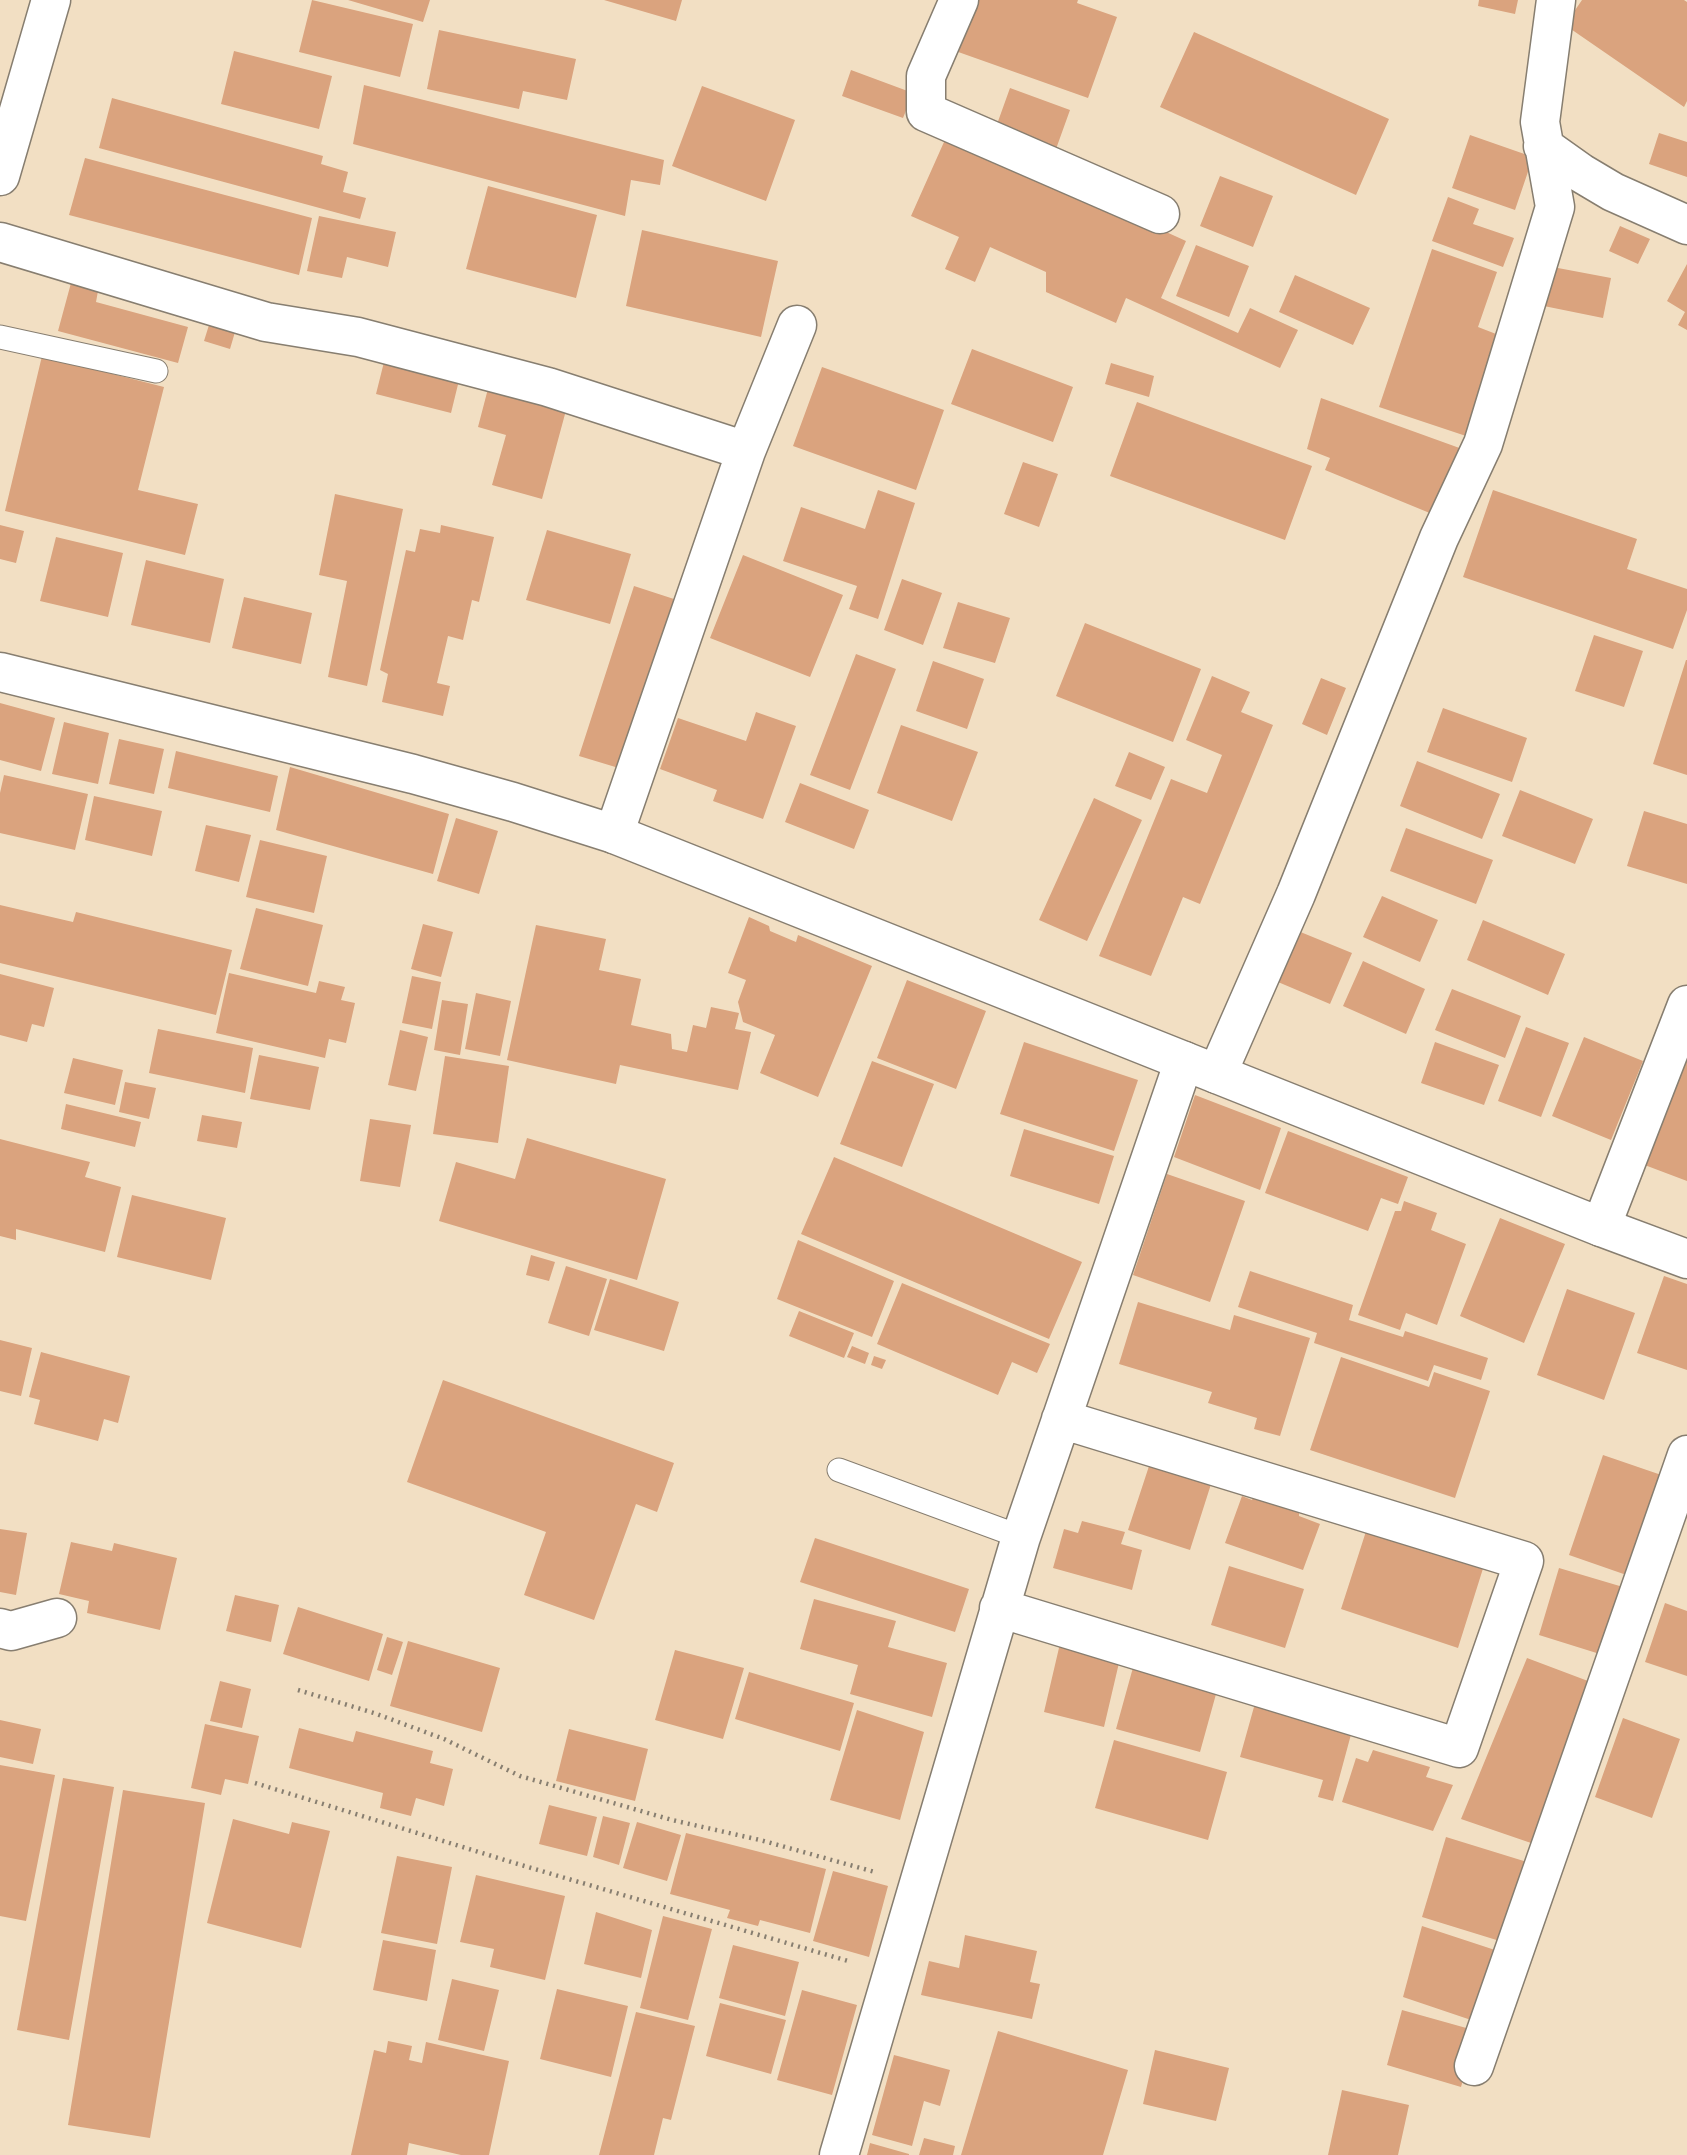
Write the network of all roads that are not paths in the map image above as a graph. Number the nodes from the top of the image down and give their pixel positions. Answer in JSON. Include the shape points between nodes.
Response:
{"nodes":[{"id":1,"x":51,"y":0,"type":"edge"},
{"id":2,"x":959,"y":0,"type":"edge"},
{"id":3,"x":1556,"y":0,"type":"edge"},
{"id":4,"x":1543,"y":146,"type":"junction"},
{"id":5,"x":0,"y":176,"type":"edge"},
{"id":6,"x":1160,"y":214,"type":"dead end"},
{"id":7,"x":1687,"y":225,"type":"edge"},
{"id":8,"x":0,"y":242,"type":"edge"},
{"id":9,"x":797,"y":325,"type":"dead end"},
{"id":10,"x":0,"y":337,"type":"edge"},
{"id":11,"x":156,"y":370,"type":"dead end"},
{"id":12,"x":746,"y":451,"type":"junction"},
{"id":13,"x":0,"y":672,"type":"edge"},
{"id":14,"x":614,"y":834,"type":"junction"},
{"id":15,"x":1687,"y":1005,"type":"edge"},
{"id":16,"x":1201,"y":1068,"type":"junction"},
{"id":17,"x":1601,"y":1227,"type":"junction"},
{"id":18,"x":1687,"y":1259,"type":"edge"},
{"id":19,"x":1061,"y":1419,"type":"junction"},
{"id":20,"x":1687,"y":1455,"type":"edge"},
{"id":21,"x":838,"y":1471,"type":"dead end"},
{"id":22,"x":1021,"y":1537,"type":"junction"},
{"id":23,"x":999,"y":1608,"type":"junction"},
{"id":24,"x":57,"y":1618,"type":"dead end"},
{"id":25,"x":0,"y":1628,"type":"edge"},
{"id":26,"x":1474,"y":2066,"type":"dead end"},
{"id":27,"x":839,"y":2155,"type":"edge"}],
"edges":[{"from":1,"to":5,"type":"street"},
{"from":2,"to":6,"type":"street","via":[[926,76],[926,112]]},
{"from":3,"to":4,"type":"street","via":[[1539,122]]},
{"from":4,"to":7,"type":"street","via":[[1613,192]]},
{"from":4,"to":16,"type":"street","via":[[1555,207],[1483,444],[1439,538],[1296,894]]},
{"from":8,"to":12,"type":"street","via":[[266,322],[358,337],[548,387]]},
{"from":9,"to":12,"type":"street"},
{"from":10,"to":11,"type":"lane"},
{"from":12,"to":14,"type":"street"},
{"from":13,"to":14,"type":"street","via":[[413,774]]},
{"from":14,"to":16,"type":"street"},
{"from":15,"to":17,"type":"street"},
{"from":16,"to":17,"type":"street"},
{"from":16,"to":19,"type":"street"},
{"from":17,"to":18,"type":"street"},
{"from":19,"to":22,"type":"street"},
{"from":19,"to":23,"type":"street","via":[[1524,1561],[1459,1748]]},
{"from":20,"to":26,"type":"street"},
{"from":21,"to":22,"type":"lane"},
{"from":22,"to":23,"type":"street"},
{"from":23,"to":27,"type":"street"},
{"from":24,"to":25,"type":"street","via":[[11,1631]]}]}
